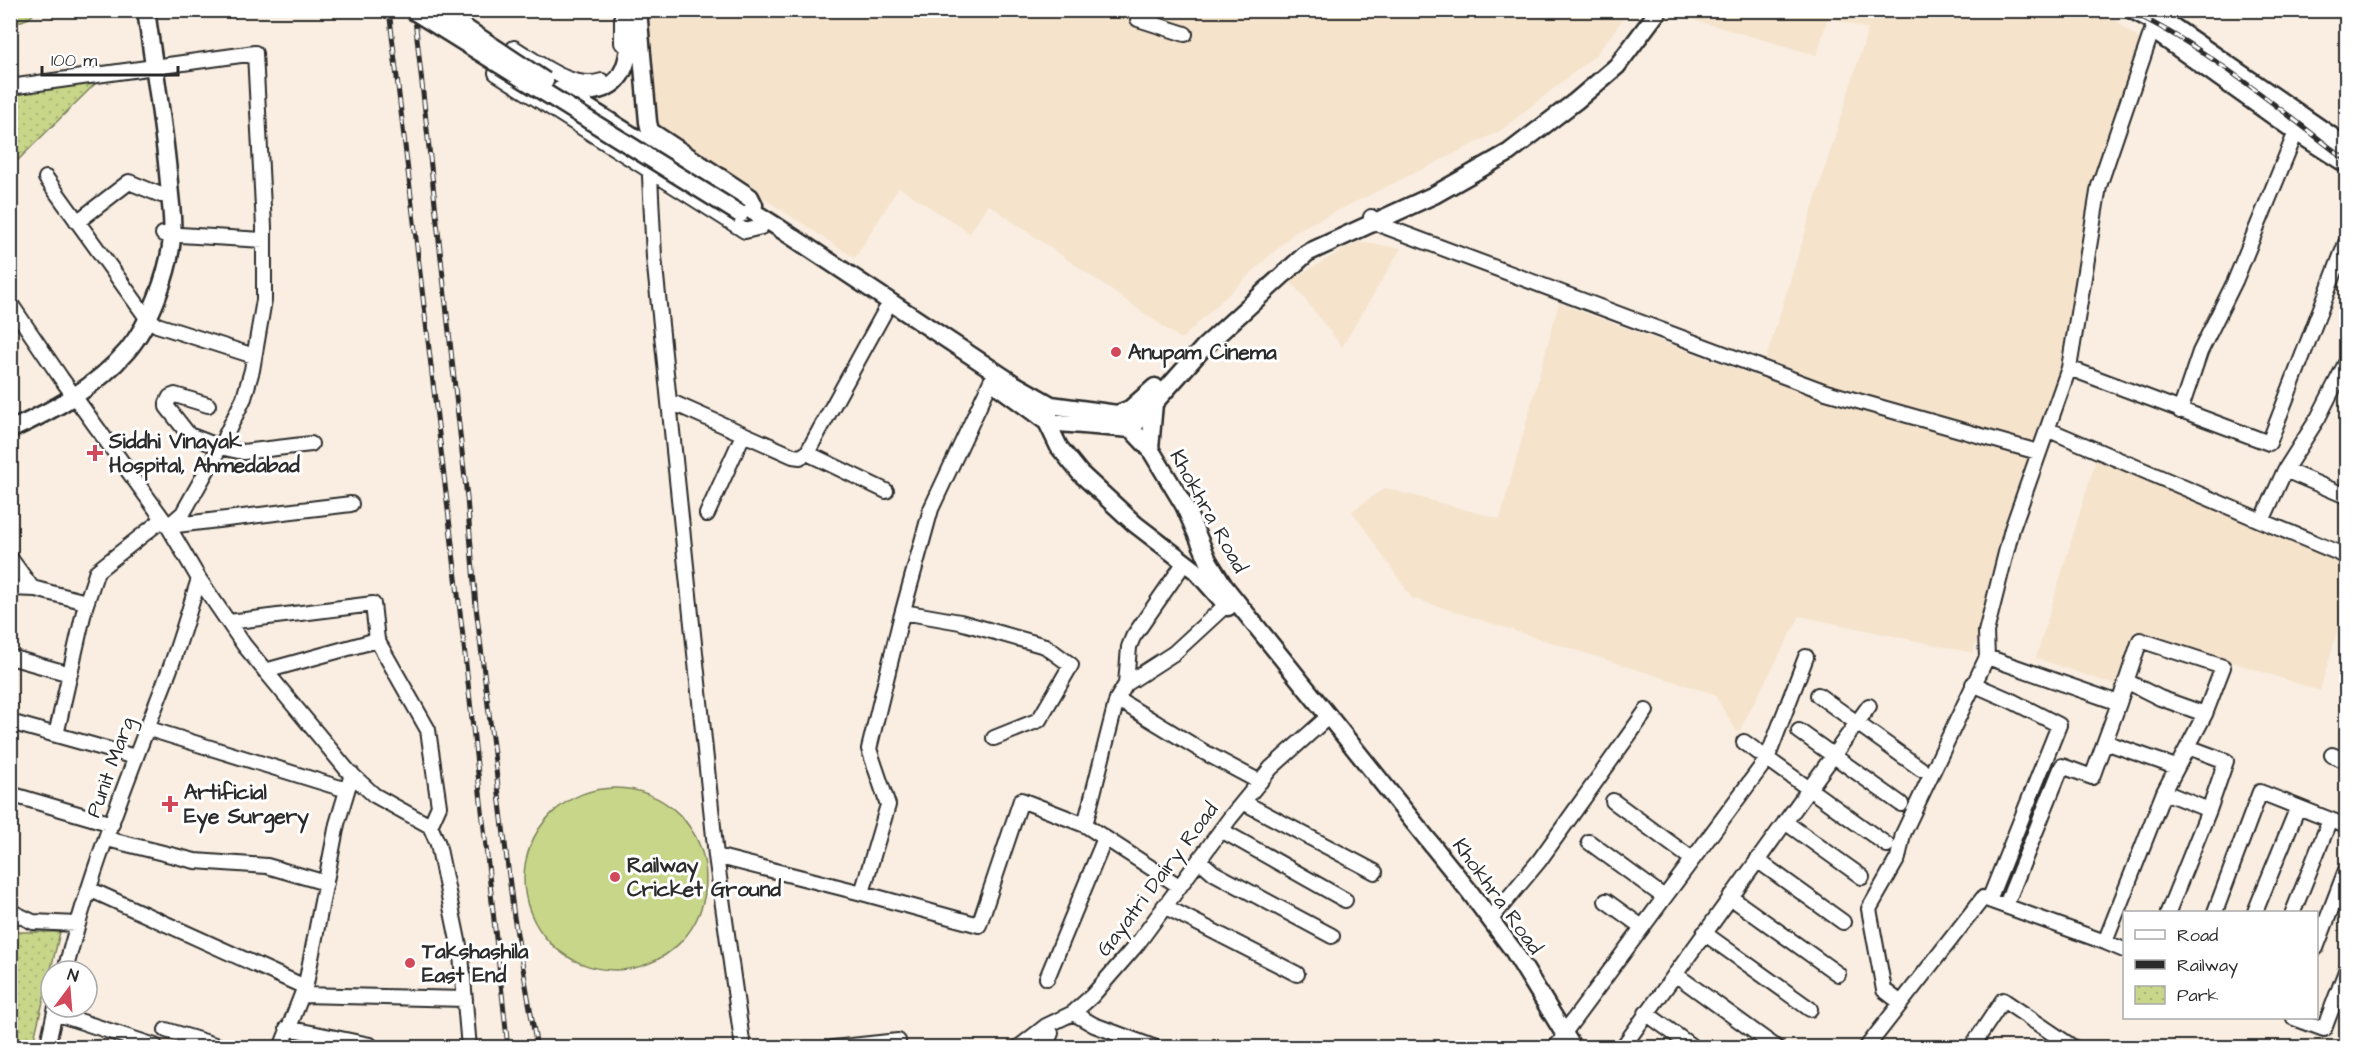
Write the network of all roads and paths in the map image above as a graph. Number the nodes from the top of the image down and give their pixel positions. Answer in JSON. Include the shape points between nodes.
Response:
{"nodes":[{"id":1,"x":138,"y":10,"type":"edge"},
{"id":2,"x":146,"y":10,"type":"edge"},
{"id":3,"x":412,"y":10,"type":"edge"},
{"id":4,"x":438,"y":10,"type":"edge"},
{"id":5,"x":622,"y":10,"type":"edge"},
{"id":6,"x":630,"y":10,"type":"edge"},
{"id":7,"x":638,"y":10,"type":"edge"},
{"id":8,"x":1141,"y":10,"type":"edge"},
{"id":9,"x":1649,"y":10,"type":"edge"},
{"id":10,"x":1659,"y":10,"type":"edge"},
{"id":11,"x":2132,"y":10,"type":"edge"},
{"id":12,"x":2155,"y":22,"type":"junction"},
{"id":13,"x":1185,"y":34,"type":"dead end"},
{"id":14,"x":150,"y":67,"type":"junction"},
{"id":15,"x":10,"y":87,"type":"edge"},
{"id":16,"x":560,"y":90,"type":"junction"},
{"id":17,"x":2296,"y":132,"type":"junction"},
{"id":18,"x":2346,"y":147,"type":"edge"},
{"id":19,"x":2346,"y":164,"type":"edge"},
{"id":20,"x":650,"y":176,"type":"dead end"},
{"id":21,"x":45,"y":178,"type":"dead end"},
{"id":22,"x":162,"y":195,"type":"junction"},
{"id":23,"x":742,"y":210,"type":"junction"},
{"id":24,"x":1372,"y":218,"type":"junction"},
{"id":25,"x":77,"y":222,"type":"junction"},
{"id":26,"x":763,"y":224,"type":"junction"},
{"id":27,"x":168,"y":234,"type":"junction"},
{"id":28,"x":264,"y":240,"type":"junction"},
{"id":29,"x":2346,"y":243,"type":"edge"},
{"id":30,"x":10,"y":303,"type":"edge"},
{"id":31,"x":885,"y":311,"type":"junction"},
{"id":32,"x":144,"y":314,"type":"junction"},
{"id":33,"x":254,"y":356,"type":"junction"},
{"id":34,"x":2346,"y":363,"type":"edge"},
{"id":35,"x":2068,"y":368,"type":"junction"},
{"id":36,"x":991,"y":381,"type":"junction"},
{"id":37,"x":72,"y":393,"type":"junction"},
{"id":38,"x":669,"y":400,"type":"junction"},
{"id":39,"x":1154,"y":403,"type":"junction"},
{"id":40,"x":208,"y":405,"type":"dead end"},
{"id":41,"x":1052,"y":405,"type":"junction"},
{"id":42,"x":2180,"y":411,"type":"junction"},
{"id":43,"x":1117,"y":414,"type":"junction"},
{"id":44,"x":10,"y":420,"type":"edge"},
{"id":45,"x":1047,"y":422,"type":"junction"},
{"id":46,"x":1131,"y":429,"type":"junction"},
{"id":47,"x":10,"y":430,"type":"edge"},
{"id":48,"x":2049,"y":430,"type":"junction"},
{"id":49,"x":743,"y":435,"type":"junction"},
{"id":50,"x":2269,"y":443,"type":"junction"},
{"id":51,"x":311,"y":444,"type":"dead end"},
{"id":52,"x":220,"y":447,"type":"junction"},
{"id":53,"x":1150,"y":450,"type":"junction"},
{"id":54,"x":807,"y":453,"type":"junction"},
{"id":55,"x":2038,"y":453,"type":"junction"},
{"id":56,"x":2292,"y":458,"type":"junction"},
{"id":57,"x":2285,"y":470,"type":"junction"},
{"id":58,"x":886,"y":491,"type":"dead end"},
{"id":59,"x":2346,"y":496,"type":"edge"},
{"id":60,"x":351,"y":504,"type":"dead end"},
{"id":61,"x":707,"y":514,"type":"dead end"},
{"id":62,"x":2262,"y":521,"type":"junction"},
{"id":63,"x":166,"y":523,"type":"junction"},
{"id":64,"x":2346,"y":556,"type":"edge"},
{"id":65,"x":10,"y":558,"type":"edge"},
{"id":66,"x":1196,"y":565,"type":"junction"},
{"id":67,"x":199,"y":579,"type":"junction"},
{"id":68,"x":10,"y":588,"type":"edge"},
{"id":69,"x":35,"y":589,"type":"junction"},
{"id":70,"x":86,"y":602,"type":"junction"},
{"id":71,"x":1226,"y":604,"type":"junction"},
{"id":72,"x":903,"y":612,"type":"junction"},
{"id":73,"x":228,"y":622,"type":"junction"},
{"id":74,"x":377,"y":640,"type":"junction"},
{"id":75,"x":10,"y":657,"type":"edge"},
{"id":76,"x":1806,"y":657,"type":"dead end"},
{"id":77,"x":1987,"y":657,"type":"junction"},
{"id":78,"x":265,"y":670,"type":"junction"},
{"id":79,"x":69,"y":674,"type":"junction"},
{"id":80,"x":2126,"y":681,"type":"junction"},
{"id":81,"x":1126,"y":684,"type":"junction"},
{"id":82,"x":1973,"y":684,"type":"junction"},
{"id":83,"x":1818,"y":695,"type":"dead end"},
{"id":84,"x":1117,"y":699,"type":"junction"},
{"id":85,"x":2119,"y":703,"type":"junction"},
{"id":86,"x":1869,"y":706,"type":"dead end"},
{"id":87,"x":1646,"y":711,"type":"dead end"},
{"id":88,"x":2205,"y":714,"type":"junction"},
{"id":89,"x":1324,"y":720,"type":"junction"},
{"id":90,"x":10,"y":722,"type":"edge"},
{"id":91,"x":1857,"y":722,"type":"junction"},
{"id":92,"x":146,"y":728,"type":"junction"},
{"id":93,"x":1799,"y":731,"type":"dead end"},
{"id":94,"x":56,"y":735,"type":"junction"},
{"id":95,"x":994,"y":738,"type":"dead end"},
{"id":96,"x":1744,"y":742,"type":"dead end"},
{"id":97,"x":2105,"y":742,"type":"junction"},
{"id":98,"x":2188,"y":747,"type":"junction"},
{"id":99,"x":1833,"y":755,"type":"junction"},
{"id":100,"x":2332,"y":755,"type":"dead end"},
{"id":101,"x":135,"y":757,"type":"junction"},
{"id":102,"x":1767,"y":759,"type":"junction"},
{"id":103,"x":2346,"y":761,"type":"edge"},
{"id":104,"x":2176,"y":767,"type":"junction"},
{"id":105,"x":1921,"y":769,"type":"dead end"},
{"id":106,"x":352,"y":774,"type":"junction"},
{"id":107,"x":1260,"y":782,"type":"junction"},
{"id":108,"x":1809,"y":789,"type":"junction"},
{"id":109,"x":347,"y":790,"type":"junction"},
{"id":110,"x":2164,"y":792,"type":"junction"},
{"id":111,"x":10,"y":794,"type":"edge"},
{"id":112,"x":1613,"y":801,"type":"dead end"},
{"id":113,"x":1243,"y":802,"type":"junction"},
{"id":114,"x":1901,"y":804,"type":"dead end"},
{"id":115,"x":2298,"y":807,"type":"junction"},
{"id":116,"x":2209,"y":810,"type":"junction"},
{"id":117,"x":2330,"y":820,"type":"junction"},
{"id":118,"x":1785,"y":822,"type":"junction"},
{"id":119,"x":112,"y":824,"type":"junction"},
{"id":120,"x":1085,"y":825,"type":"junction"},
{"id":121,"x":430,"y":826,"type":"junction"},
{"id":122,"x":2346,"y":826,"type":"edge"},
{"id":123,"x":1221,"y":830,"type":"junction"},
{"id":124,"x":1105,"y":838,"type":"junction"},
{"id":125,"x":106,"y":839,"type":"junction"},
{"id":126,"x":1589,"y":842,"type":"dead end"},
{"id":127,"x":1887,"y":846,"type":"dead end"},
{"id":128,"x":716,"y":856,"type":"junction"},
{"id":129,"x":1692,"y":859,"type":"junction"},
{"id":130,"x":1199,"y":860,"type":"junction"},
{"id":131,"x":1757,"y":860,"type":"junction"},
{"id":132,"x":2346,"y":870,"type":"edge"},
{"id":133,"x":1375,"y":872,"type":"dead end"},
{"id":134,"x":1862,"y":878,"type":"dead end"},
{"id":135,"x":326,"y":883,"type":"junction"},
{"id":136,"x":1179,"y":886,"type":"junction"},
{"id":137,"x":89,"y":889,"type":"junction"},
{"id":138,"x":862,"y":893,"type":"junction"},
{"id":139,"x":1664,"y":897,"type":"junction"},
{"id":140,"x":1730,"y":897,"type":"junction"},
{"id":141,"x":1345,"y":900,"type":"dead end"},
{"id":142,"x":1989,"y":900,"type":"junction"},
{"id":143,"x":1606,"y":901,"type":"dead end"},
{"id":144,"x":2006,"y":905,"type":"junction"},
{"id":145,"x":1164,"y":906,"type":"junction"},
{"id":146,"x":10,"y":911,"type":"edge"},
{"id":147,"x":2168,"y":911,"type":"edge"},
{"id":148,"x":2215,"y":911,"type":"edge"},
{"id":149,"x":2255,"y":911,"type":"edge"},
{"id":150,"x":2293,"y":911,"type":"edge"},
{"id":151,"x":1490,"y":920,"type":"junction"},
{"id":152,"x":33,"y":922,"type":"junction"},
{"id":153,"x":1843,"y":922,"type":"dead end"},
{"id":154,"x":10,"y":923,"type":"edge"},
{"id":155,"x":77,"y":924,"type":"junction"},
{"id":156,"x":1642,"y":927,"type":"junction"},
{"id":157,"x":1704,"y":933,"type":"junction"},
{"id":158,"x":1332,"y":936,"type":"dead end"},
{"id":159,"x":2105,"y":942,"type":"junction"},
{"id":160,"x":2318,"y":943,"type":"edge"},
{"id":161,"x":2123,"y":950,"type":"edge"},
{"id":162,"x":68,"y":959,"type":"edge"},
{"id":163,"x":2346,"y":971,"type":"edge"},
{"id":164,"x":1297,"y":974,"type":"dead end"},
{"id":165,"x":1675,"y":974,"type":"junction"},
{"id":166,"x":1838,"y":974,"type":"dead end"},
{"id":167,"x":1047,"y":978,"type":"dead end"},
{"id":168,"x":303,"y":991,"type":"junction"},
{"id":169,"x":465,"y":999,"type":"junction"},
{"id":170,"x":1900,"y":1003,"type":"junction"},
{"id":171,"x":1809,"y":1009,"type":"dead end"},
{"id":172,"x":1646,"y":1013,"type":"junction"},
{"id":173,"x":1068,"y":1016,"type":"junction"},
{"id":174,"x":54,"y":1019,"type":"edge"},
{"id":175,"x":80,"y":1019,"type":"edge"},
{"id":176,"x":2299,"y":1019,"type":"edge"},
{"id":177,"x":287,"y":1028,"type":"junction"},
{"id":178,"x":166,"y":1030,"type":"dead end"},
{"id":179,"x":1051,"y":1033,"type":"junction"},
{"id":180,"x":1562,"y":1044,"type":"edge"},
{"id":181,"x":370,"y":1045,"type":"dead end"},
{"id":182,"x":154,"y":1046,"type":"edge"},
{"id":183,"x":47,"y":1047,"type":"edge"},
{"id":184,"x":225,"y":1047,"type":"edge"},
{"id":185,"x":281,"y":1047,"type":"edge"},
{"id":186,"x":469,"y":1047,"type":"edge"},
{"id":187,"x":743,"y":1047,"type":"edge"},
{"id":188,"x":832,"y":1047,"type":"edge"},
{"id":189,"x":898,"y":1047,"type":"edge"},
{"id":190,"x":1017,"y":1047,"type":"edge"},
{"id":191,"x":1032,"y":1047,"type":"edge"},
{"id":192,"x":1045,"y":1047,"type":"edge"},
{"id":193,"x":1156,"y":1047,"type":"edge"},
{"id":194,"x":1622,"y":1047,"type":"edge"},
{"id":195,"x":1694,"y":1047,"type":"edge"},
{"id":196,"x":1777,"y":1047,"type":"edge"},
{"id":197,"x":1866,"y":1047,"type":"edge"},
{"id":198,"x":1971,"y":1047,"type":"edge"},
{"id":199,"x":2074,"y":1047,"type":"edge"}],
"edges":[{"from":1,"to":14,"type":"main road"},
{"from":2,"to":14,"type":"main road"},
{"from":3,"to":23,"type":"main road","bridge":true},
{"from":4,"to":16,"type":"main road","bridge":true},
{"from":5,"to":26,"type":"street","via":[[620,62],[603,81],[578,82],[514,48],[496,73],[745,231]]},
{"from":6,"to":16,"type":"main road","via":[[629,57],[620,77],[595,92]]},
{"from":7,"to":26,"type":"main road","via":[[651,130],[750,197]]},
{"from":8,"to":13,"type":"street","via":[[1138,19]]},
{"from":9,"to":24,"type":"main road","via":[[1610,60],[1550,111],[1501,147]]},
{"from":10,"to":24,"type":"main road","via":[[1617,66],[1508,153],[1434,195]]},
{"from":11,"to":12,"type":"main road"},
{"from":12,"to":17,"type":"main road","via":[[2161,36]]},
{"from":12,"to":18,"type":"main road","via":[[2172,26]]},
{"from":12,"to":35,"type":"street","via":[[2100,186]]},
{"from":14,"to":15,"type":"street"},
{"from":14,"to":22,"type":"main road"},
{"from":14,"to":27,"type":"main road","via":[[166,152]]},
{"from":14,"to":28,"type":"street","via":[[255,53]]},
{"from":16,"to":23,"type":"main road"},
{"from":17,"to":19,"type":"main road"},
{"from":17,"to":42,"type":"street","via":[[2235,281],[2200,352]]},
{"from":20,"to":38,"type":"street"},
{"from":21,"to":25,"type":"street"},
{"from":22,"to":25,"type":"street","via":[[129,182]]},
{"from":22,"to":27,"type":"main road"},
{"from":23,"to":26,"type":"main road","name":"Khokhra Road"},
{"from":24,"to":39,"type":"main road","via":[[1307,252],[1204,346]]},
{"from":24,"to":43,"type":"main road","via":[[1302,247],[1203,336],[1147,396],[1130,410]]},
{"from":24,"to":55,"type":"street","via":[[1826,392]]},
{"from":25,"to":32,"type":"street"},
{"from":26,"to":31,"type":"main road","name":"Khokhra Road"},
{"from":26,"to":41,"type":"main road","name":"Khokhra Road"},
{"from":27,"to":28,"type":"street"},
{"from":27,"to":32,"type":"main road"},
{"from":28,"to":33,"type":"street","via":[[264,300]]},
{"from":29,"to":50,"type":"street"},
{"from":30,"to":37,"type":"street"},
{"from":31,"to":36,"type":"main road","name":"Khokhra Road"},
{"from":31,"to":54,"type":"street"},
{"from":32,"to":33,"type":"street","via":[[157,325]]},
{"from":32,"to":37,"type":"main road","via":[[121,345]]},
{"from":33,"to":52,"type":"street","via":[[244,398]]},
{"from":34,"to":56,"type":"street"},
{"from":35,"to":42,"type":"street"},
{"from":35,"to":48,"type":"street"},
{"from":36,"to":45,"type":"main road","name":"Khokhra Road"},
{"from":36,"to":72,"type":"street","via":[[931,509]]},
{"from":37,"to":44,"type":"main road"},
{"from":37,"to":47,"type":"main road","via":[[51,411]]},
{"from":37,"to":63,"type":"street"},
{"from":38,"to":49,"type":"street"},
{"from":38,"to":128,"type":"street"},
{"from":39,"to":46,"type":"main road"},
{"from":39,"to":53,"type":"main road"},
{"from":40,"to":52,"type":"street","via":[[175,395],[170,397],[167,407],[189,435]]},
{"from":41,"to":43,"type":"main road","name":"Khokhra Road"},
{"from":41,"to":45,"type":"main road"},
{"from":42,"to":50,"type":"street"},
{"from":43,"to":46,"type":"main road","name":"Khokhra Road"},
{"from":45,"to":46,"type":"main road"},
{"from":45,"to":66,"type":"main road","name":"Khokhra Road","via":[[1059,447],[1080,473],[1135,524]]},
{"from":46,"to":53,"type":"main road","name":"Khokhra Road"},
{"from":48,"to":55,"type":"street"},
{"from":48,"to":62,"type":"street"},
{"from":49,"to":54,"type":"street","via":[[800,458]]},
{"from":49,"to":61,"type":"street"},
{"from":50,"to":56,"type":"street"},
{"from":51,"to":52,"type":"street","via":[[243,452]]},
{"from":52,"to":63,"type":"street","via":[[183,513]]},
{"from":53,"to":66,"type":"main road","name":"Khokhra Road","via":[[1184,505]]},
{"from":54,"to":58,"type":"street"},
{"from":55,"to":77,"type":"street","via":[[2012,529],[1986,632]]},
{"from":56,"to":57,"type":"street"},
{"from":57,"to":59,"type":"street"},
{"from":57,"to":62,"type":"street"},
{"from":60,"to":63,"type":"street"},
{"from":62,"to":64,"type":"street"},
{"from":63,"to":67,"type":"street"},
{"from":63,"to":70,"type":"street","via":[[97,571]]},
{"from":65,"to":69,"type":"street"},
{"from":66,"to":71,"type":"main road","name":"Khokhra Road"},
{"from":66,"to":81,"type":"street","via":[[1133,637]]},
{"from":66,"to":89,"type":"main road","name":"Khokhra Road","via":[[1224,586]]},
{"from":67,"to":73,"type":"street"},
{"from":67,"to":92,"type":"street","name":"Punit Marg"},
{"from":68,"to":69,"type":"street"},
{"from":69,"to":70,"type":"street"},
{"from":70,"to":79,"type":"street"},
{"from":71,"to":81,"type":"street","via":[[1174,653]]},
{"from":71,"to":89,"type":"main road","name":"Khokhra Road"},
{"from":72,"to":95,"type":"street","via":[[960,622],[1045,646],[1071,665],[1039,720]]},
{"from":72,"to":138,"type":"street","via":[[869,749],[888,805]]},
{"from":73,"to":74,"type":"street","via":[[373,604]]},
{"from":73,"to":78,"type":"street"},
{"from":74,"to":78,"type":"street"},
{"from":74,"to":121,"type":"street","via":[[428,730],[439,806]]},
{"from":75,"to":79,"type":"street"},
{"from":76,"to":102,"type":"street"},
{"from":77,"to":82,"type":"street"},
{"from":77,"to":85,"type":"street"},
{"from":78,"to":106,"type":"street"},
{"from":79,"to":94,"type":"street"},
{"from":80,"to":85,"type":"street"},
{"from":80,"to":88,"type":"street"},
{"from":80,"to":88,"type":"street","via":[[2140,640],[2223,667]]},
{"from":81,"to":84,"type":"street"},
{"from":82,"to":142,"type":"street","via":[[2059,725]]},
{"from":82,"to":170,"type":"street","via":[[1903,834],[1898,858],[1869,909],[1884,990]]},
{"from":83,"to":91,"type":"street"},
{"from":84,"to":107,"type":"street"},
{"from":84,"to":120,"type":"street"},
{"from":85,"to":97,"type":"street"},
{"from":86,"to":91,"type":"street"},
{"from":87,"to":151,"type":"street","via":[[1539,861]]},
{"from":88,"to":98,"type":"street"},
{"from":89,"to":107,"type":"street","name":"Gayatri Dairy Road"},
{"from":89,"to":151,"type":"main road","name":"Khokhra Road"},
{"from":89,"to":180,"type":"main road","name":"Khokhra Road","via":[[1479,920]]},
{"from":90,"to":94,"type":"street"},
{"from":91,"to":99,"type":"street"},
{"from":91,"to":105,"type":"street"},
{"from":92,"to":101,"type":"street","name":"Punit Marg"},
{"from":92,"to":109,"type":"street"},
{"from":93,"to":99,"type":"street"},
{"from":94,"to":101,"type":"street"},
{"from":96,"to":102,"type":"street"},
{"from":97,"to":104,"type":"street"},
{"from":97,"to":144,"type":"street","via":[[2092,777],[2062,766]]},
{"from":98,"to":104,"type":"street"},
{"from":98,"to":116,"type":"street","via":[[2226,761]]},
{"from":99,"to":108,"type":"street"},
{"from":99,"to":114,"type":"street"},
{"from":100,"to":103,"type":"street"},
{"from":101,"to":119,"type":"street","name":"Punit Marg"},
{"from":102,"to":108,"type":"street"},
{"from":102,"to":129,"type":"street"},
{"from":104,"to":110,"type":"street"},
{"from":106,"to":109,"type":"street"},
{"from":106,"to":121,"type":"street","via":[[374,795]]},
{"from":107,"to":113,"type":"street","name":"Gayatri Dairy Road"},
{"from":108,"to":118,"type":"street"},
{"from":108,"to":127,"type":"street"},
{"from":109,"to":135,"type":"street"},
{"from":110,"to":116,"type":"street"},
{"from":110,"to":159,"type":"street"},
{"from":111,"to":119,"type":"street"},
{"from":112,"to":129,"type":"street"},
{"from":113,"to":123,"type":"street","name":"Gayatri Dairy Road"},
{"from":113,"to":133,"type":"street"},
{"from":115,"to":117,"type":"street"},
{"from":115,"to":148,"type":"street","via":[[2260,792]]},
{"from":115,"to":149,"type":"street"},
{"from":116,"to":147,"type":"street"},
{"from":117,"to":122,"type":"street"},
{"from":117,"to":150,"type":"street"},
{"from":118,"to":131,"type":"street"},
{"from":118,"to":134,"type":"street"},
{"from":119,"to":125,"type":"street","name":"Punit Marg"},
{"from":120,"to":124,"type":"street"},
{"from":120,"to":138,"type":"street","via":[[1021,800],[979,925]]},
{"from":121,"to":169,"type":"street","via":[[438,844],[461,955]]},
{"from":123,"to":130,"type":"street","name":"Gayatri Dairy Road"},
{"from":123,"to":141,"type":"street"},
{"from":124,"to":136,"type":"street"},
{"from":124,"to":167,"type":"street"},
{"from":125,"to":135,"type":"street","via":[[195,861],[267,866]]},
{"from":125,"to":137,"type":"street","name":"Punit Marg"},
{"from":126,"to":139,"type":"street"},
{"from":128,"to":138,"type":"street"},
{"from":128,"to":187,"type":"street"},
{"from":129,"to":139,"type":"street"},
{"from":130,"to":136,"type":"street","name":"Gayatri Dairy Road"},
{"from":130,"to":158,"type":"street","via":[[1214,873]]},
{"from":131,"to":140,"type":"street"},
{"from":131,"to":153,"type":"street"},
{"from":132,"to":160,"type":"street"},
{"from":135,"to":168,"type":"street"},
{"from":136,"to":145,"type":"street","name":"Gayatri Dairy Road"},
{"from":137,"to":155,"type":"street","name":"Punit Marg"},
{"from":137,"to":168,"type":"street"},
{"from":139,"to":156,"type":"street"},
{"from":140,"to":157,"type":"street"},
{"from":140,"to":166,"type":"street"},
{"from":142,"to":144,"type":"street"},
{"from":142,"to":170,"type":"street","via":[[1983,898]]},
{"from":143,"to":156,"type":"street"},
{"from":144,"to":159,"type":"street"},
{"from":145,"to":164,"type":"street"},
{"from":145,"to":173,"type":"street","name":"Gayatri Dairy Road","via":[[1138,944],[1092,996]]},
{"from":146,"to":152,"type":"street"},
{"from":151,"to":180,"type":"main road","name":"Khokhra Road","via":[[1513,950]]},
{"from":152,"to":154,"type":"street"},
{"from":152,"to":155,"type":"street"},
{"from":155,"to":162,"type":"street","name":"Punit Marg"},
{"from":156,"to":180,"type":"street"},
{"from":157,"to":165,"type":"street"},
{"from":157,"to":171,"type":"street"},
{"from":159,"to":161,"type":"street"},
{"from":163,"to":176,"type":"street","via":[[2324,1029]]},
{"from":165,"to":172,"type":"street"},
{"from":165,"to":196,"type":"street"},
{"from":168,"to":169,"type":"street"},
{"from":168,"to":177,"type":"street"},
{"from":169,"to":186,"type":"street"},
{"from":170,"to":197,"type":"street"},
{"from":172,"to":194,"type":"street"},
{"from":172,"to":195,"type":"street"},
{"from":173,"to":179,"type":"street"},
{"from":173,"to":190,"type":"street","name":"Gayatri Dairy Road"},
{"from":173,"to":193,"type":"street"},
{"from":174,"to":183,"type":"street"},
{"from":175,"to":182,"type":"street"},
{"from":177,"to":181,"type":"street"},
{"from":177,"to":185,"type":"street"},
{"from":178,"to":184,"type":"street"},
{"from":179,"to":191,"type":"street"},
{"from":179,"to":192,"type":"street"},
{"from":188,"to":189,"type":"street","via":[[898,1041]]},
{"from":198,"to":199,"type":"street","via":[[2003,1000]]}]}
